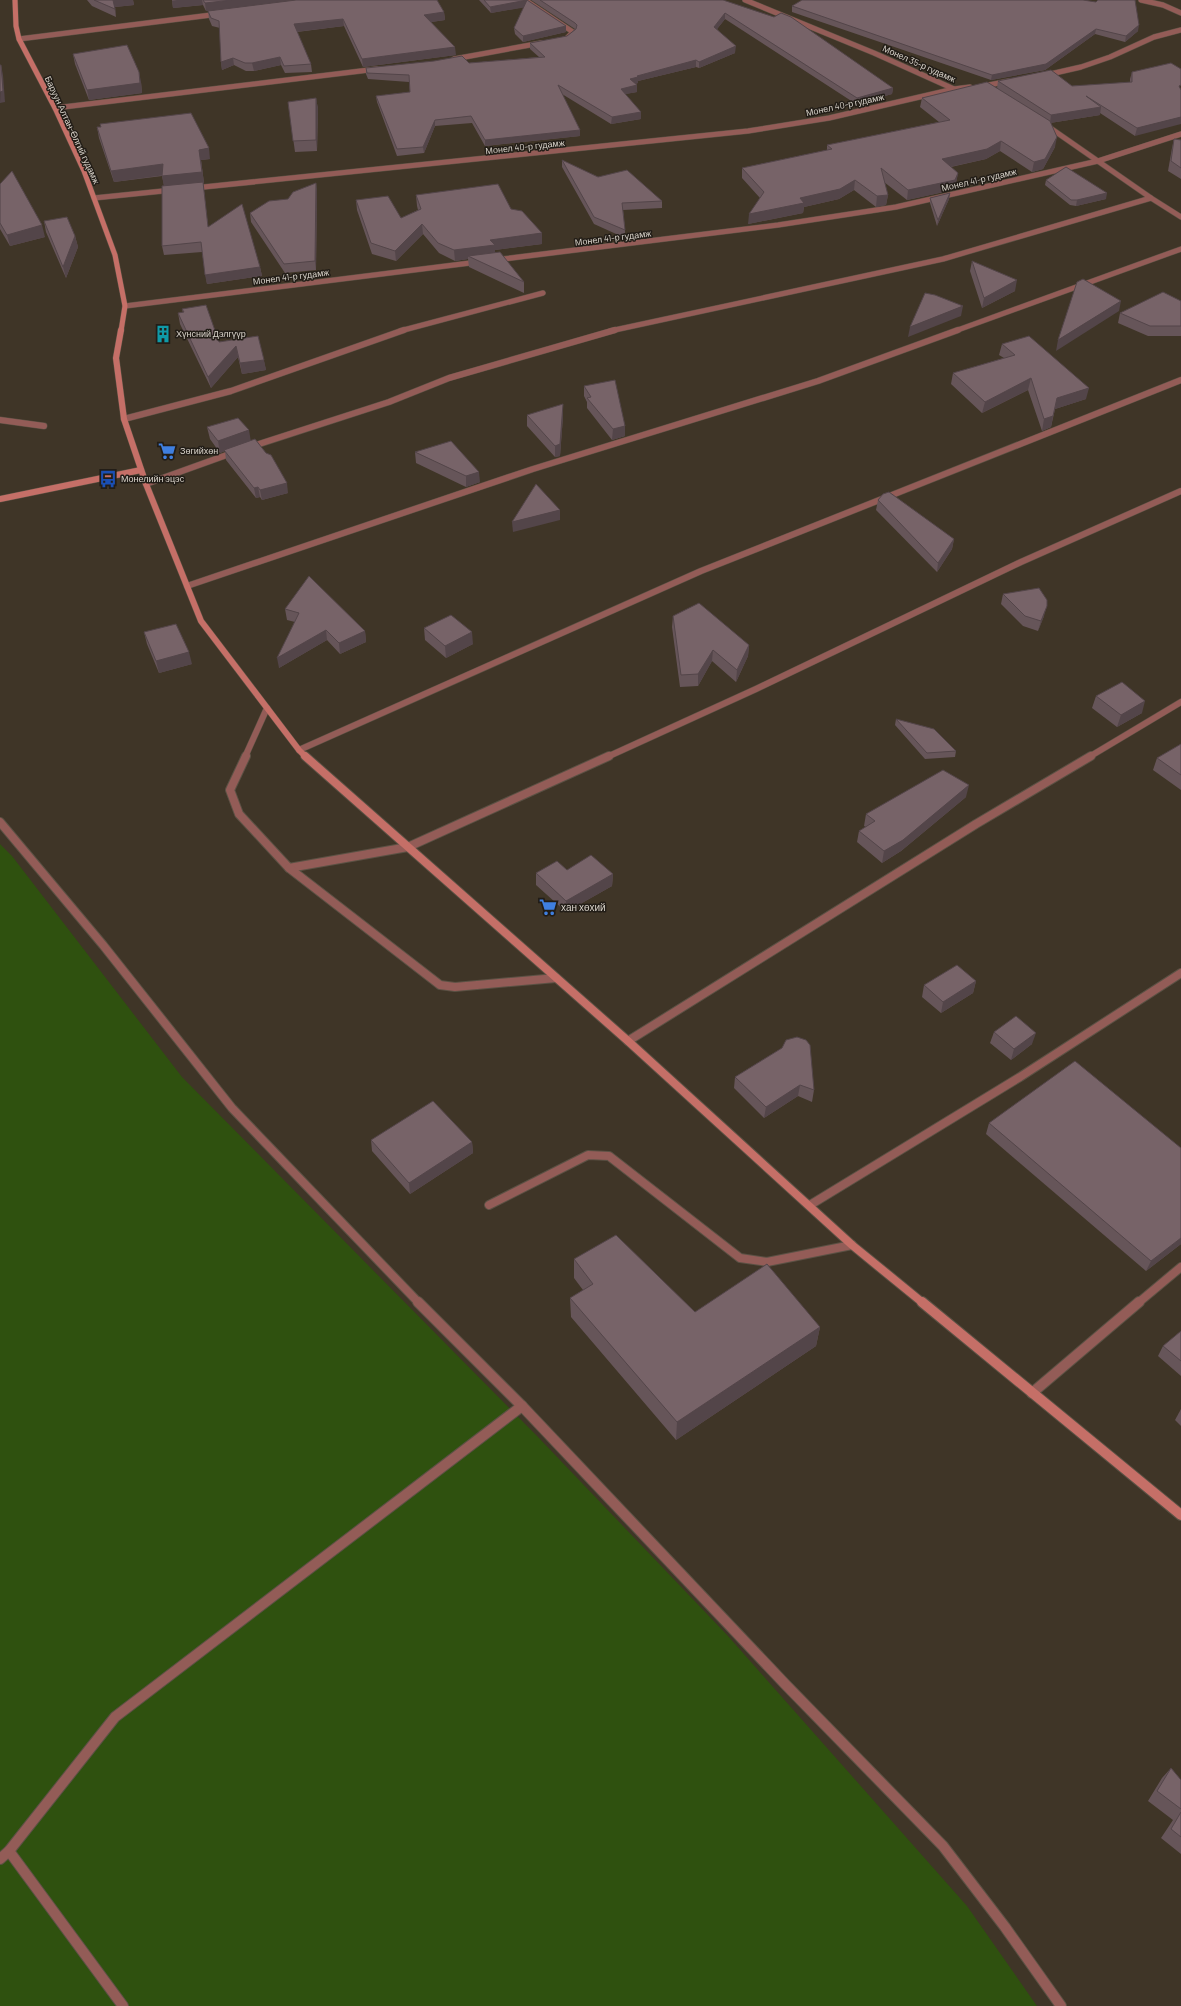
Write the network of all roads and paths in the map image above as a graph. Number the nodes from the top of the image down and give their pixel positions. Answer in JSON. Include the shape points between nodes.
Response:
{"nodes":[{"id":1,"x":15,"y":0,"type":"edge"},
{"id":2,"x":526,"y":0,"type":"edge"},
{"id":3,"x":745,"y":0,"type":"edge"},
{"id":4,"x":1141,"y":0,"type":"edge"},
{"id":5,"x":223,"y":13,"type":"edge"},
{"id":6,"x":1181,"y":13,"type":"edge"},
{"id":7,"x":1181,"y":30,"type":"edge"},
{"id":8,"x":19,"y":39,"type":"junction"},
{"id":9,"x":558,"y":40,"type":"edge"},
{"id":10,"x":551,"y":41,"type":"edge"},
{"id":11,"x":449,"y":60,"type":"edge"},
{"id":12,"x":387,"y":68,"type":"edge"},
{"id":13,"x":1041,"y":76,"type":"edge"},
{"id":14,"x":1013,"y":81,"type":"edge"},
{"id":15,"x":984,"y":86,"type":"junction"},
{"id":16,"x":954,"y":89,"type":"junction"},
{"id":17,"x":990,"y":90,"type":"edge"},
{"id":18,"x":55,"y":108,"type":"junction"},
{"id":19,"x":1042,"y":122,"type":"edge"},
{"id":20,"x":1181,"y":134,"type":"edge"},
{"id":21,"x":1098,"y":160,"type":"junction"},
{"id":22,"x":189,"y":189,"type":"edge"},
{"id":23,"x":181,"y":190,"type":"edge"},
{"id":24,"x":94,"y":198,"type":"junction"},
{"id":25,"x":1151,"y":198,"type":"junction"},
{"id":26,"x":1181,"y":217,"type":"edge"},
{"id":27,"x":1181,"y":249,"type":"edge"},
{"id":28,"x":543,"y":293,"type":"dead end"},
{"id":29,"x":125,"y":306,"type":"junction"},
{"id":30,"x":1181,"y":380,"type":"edge"},
{"id":31,"x":124,"y":419,"type":"junction"},
{"id":32,"x":0,"y":420,"type":"edge"},
{"id":33,"x":44,"y":426,"type":"dead end"},
{"id":34,"x":141,"y":470,"type":"junction"},
{"id":35,"x":146,"y":484,"type":"junction"},
{"id":36,"x":1181,"y":491,"type":"edge"},
{"id":37,"x":0,"y":499,"type":"edge"},
{"id":38,"x":187,"y":586,"type":"junction"},
{"id":39,"x":1181,"y":702,"type":"edge"},
{"id":40,"x":267,"y":708,"type":"junction"},
{"id":41,"x":298,"y":750,"type":"junction"},
{"id":42,"x":0,"y":822,"type":"edge"},
{"id":43,"x":408,"y":847,"type":"junction"},
{"id":44,"x":289,"y":868,"type":"junction"},
{"id":45,"x":1181,"y":973,"type":"edge"},
{"id":46,"x":556,"y":978,"type":"junction"},
{"id":47,"x":628,"y":1041,"type":"junction"},
{"id":48,"x":810,"y":1205,"type":"junction"},
{"id":49,"x":489,"y":1206,"type":"dead end"},
{"id":50,"x":852,"y":1246,"type":"junction"},
{"id":51,"x":1181,"y":1267,"type":"edge"},
{"id":52,"x":1032,"y":1393,"type":"junction"},
{"id":53,"x":522,"y":1406,"type":"junction"},
{"id":54,"x":1181,"y":1515,"type":"edge"},
{"id":55,"x":4,"y":1855,"type":"edge"},
{"id":56,"x":123,"y":2006,"type":"edge"},
{"id":57,"x":1062,"y":2006,"type":"edge"}],
"edges":[{"from":1,"to":8,"type":"main road","name":"Баруун Алтан-Өлгий гудамж"},
{"from":2,"to":9,"type":"street","via":[[573,32]]},
{"from":3,"to":16,"type":"street","name":"Монел 35-р гудамж"},
{"from":4,"to":6,"type":"street","via":[[1163,5]]},
{"from":5,"to":8,"type":"street"},
{"from":7,"to":13,"type":"street","via":[[1154,37],[1081,67]]},
{"from":8,"to":18,"type":"main road","name":"Баруун Алтан-Өлгий гудамж"},
{"from":10,"to":11,"type":"street"},
{"from":12,"to":18,"type":"street"},
{"from":14,"to":15,"type":"street","name":"Монел 35-р гудамж"},
{"from":15,"to":16,"type":"street","name":"Монел 35-р гудамж"},
{"from":15,"to":17,"type":"street"},
{"from":16,"to":22,"type":"street","name":"Монел 40-р гудамж","via":[[829,118],[748,131]]},
{"from":18,"to":24,"type":"main road","name":"Баруун Алтан-Өлгий гудамж"},
{"from":19,"to":21,"type":"street"},
{"from":20,"to":21,"type":"street","name":"Монел 41-р гудамж"},
{"from":21,"to":25,"type":"street"},
{"from":21,"to":29,"type":"street","name":"Монел 41-р гудамж","via":[[847,216]]},
{"from":23,"to":24,"type":"street"},
{"from":24,"to":29,"type":"main road","name":"Баруун Алтан-Өлгий гудамж","via":[[115,255]]},
{"from":25,"to":26,"type":"street"},
{"from":25,"to":35,"type":"street","via":[[943,259],[602,333],[449,378],[389,402],[270,440]]},
{"from":27,"to":38,"type":"street","via":[[818,380],[533,469]]},
{"from":28,"to":31,"type":"street","via":[[394,333],[231,391]]},
{"from":29,"to":31,"type":"main road","name":"Баруун Алтан-Өлгий гудамж","via":[[116,358]]},
{"from":30,"to":41,"type":"street","via":[[701,571]]},
{"from":31,"to":34,"type":"main road","name":"Баруун Алтан-Өлгий гудамж"},
{"from":32,"to":33,"type":"street"},
{"from":34,"to":35,"type":"main road","name":"Баруун Алтан-Өлгий гудамж"},
{"from":34,"to":37,"type":"main road"},
{"from":35,"to":38,"type":"main road","name":"Баруун Алтан-Өлгий гудамж"},
{"from":36,"to":43,"type":"street","via":[[1020,562],[756,689]]},
{"from":38,"to":40,"type":"main road","name":"Баруун Алтан-Өлгий гудамж","via":[[201,621]]},
{"from":39,"to":47,"type":"street","via":[[976,824]]},
{"from":40,"to":41,"type":"main road","name":"Баруун Алтан-Өлгий гудамж"},
{"from":40,"to":44,"type":"street","via":[[230,790],[239,814]]},
{"from":41,"to":43,"type":"main road","name":"Баруун Алтан-Өлгий гудамж"},
{"from":42,"to":53,"type":"street","via":[[103,945],[232,1108],[396,1281]]},
{"from":43,"to":44,"type":"street"},
{"from":43,"to":46,"type":"main road","name":"Баруун Алтан-Өлгий гудамж"},
{"from":44,"to":46,"type":"street","via":[[440,985],[455,987]]},
{"from":45,"to":48,"type":"street","via":[[1020,1077]]},
{"from":46,"to":47,"type":"main road","name":"Баруун Алтан-Өлгий гудамж"},
{"from":47,"to":48,"type":"main road","name":"Баруун Алтан-Өлгий гудамж"},
{"from":48,"to":50,"type":"main road","name":"Баруун Алтан-Өлгий гудамж"},
{"from":49,"to":50,"type":"street","via":[[588,1155],[609,1156],[740,1258],[768,1262]]},
{"from":50,"to":52,"type":"main road","name":"Баруун Алтан-Өлгий гудамж"},
{"from":51,"to":52,"type":"street"},
{"from":52,"to":54,"type":"main road","name":"Баруун Алтан-Өлгий гудамж"},
{"from":53,"to":55,"type":"street","via":[[115,1717]]},
{"from":53,"to":57,"type":"street","via":[[786,1685],[943,1846]]},
{"from":55,"to":56,"type":"street"}]}
